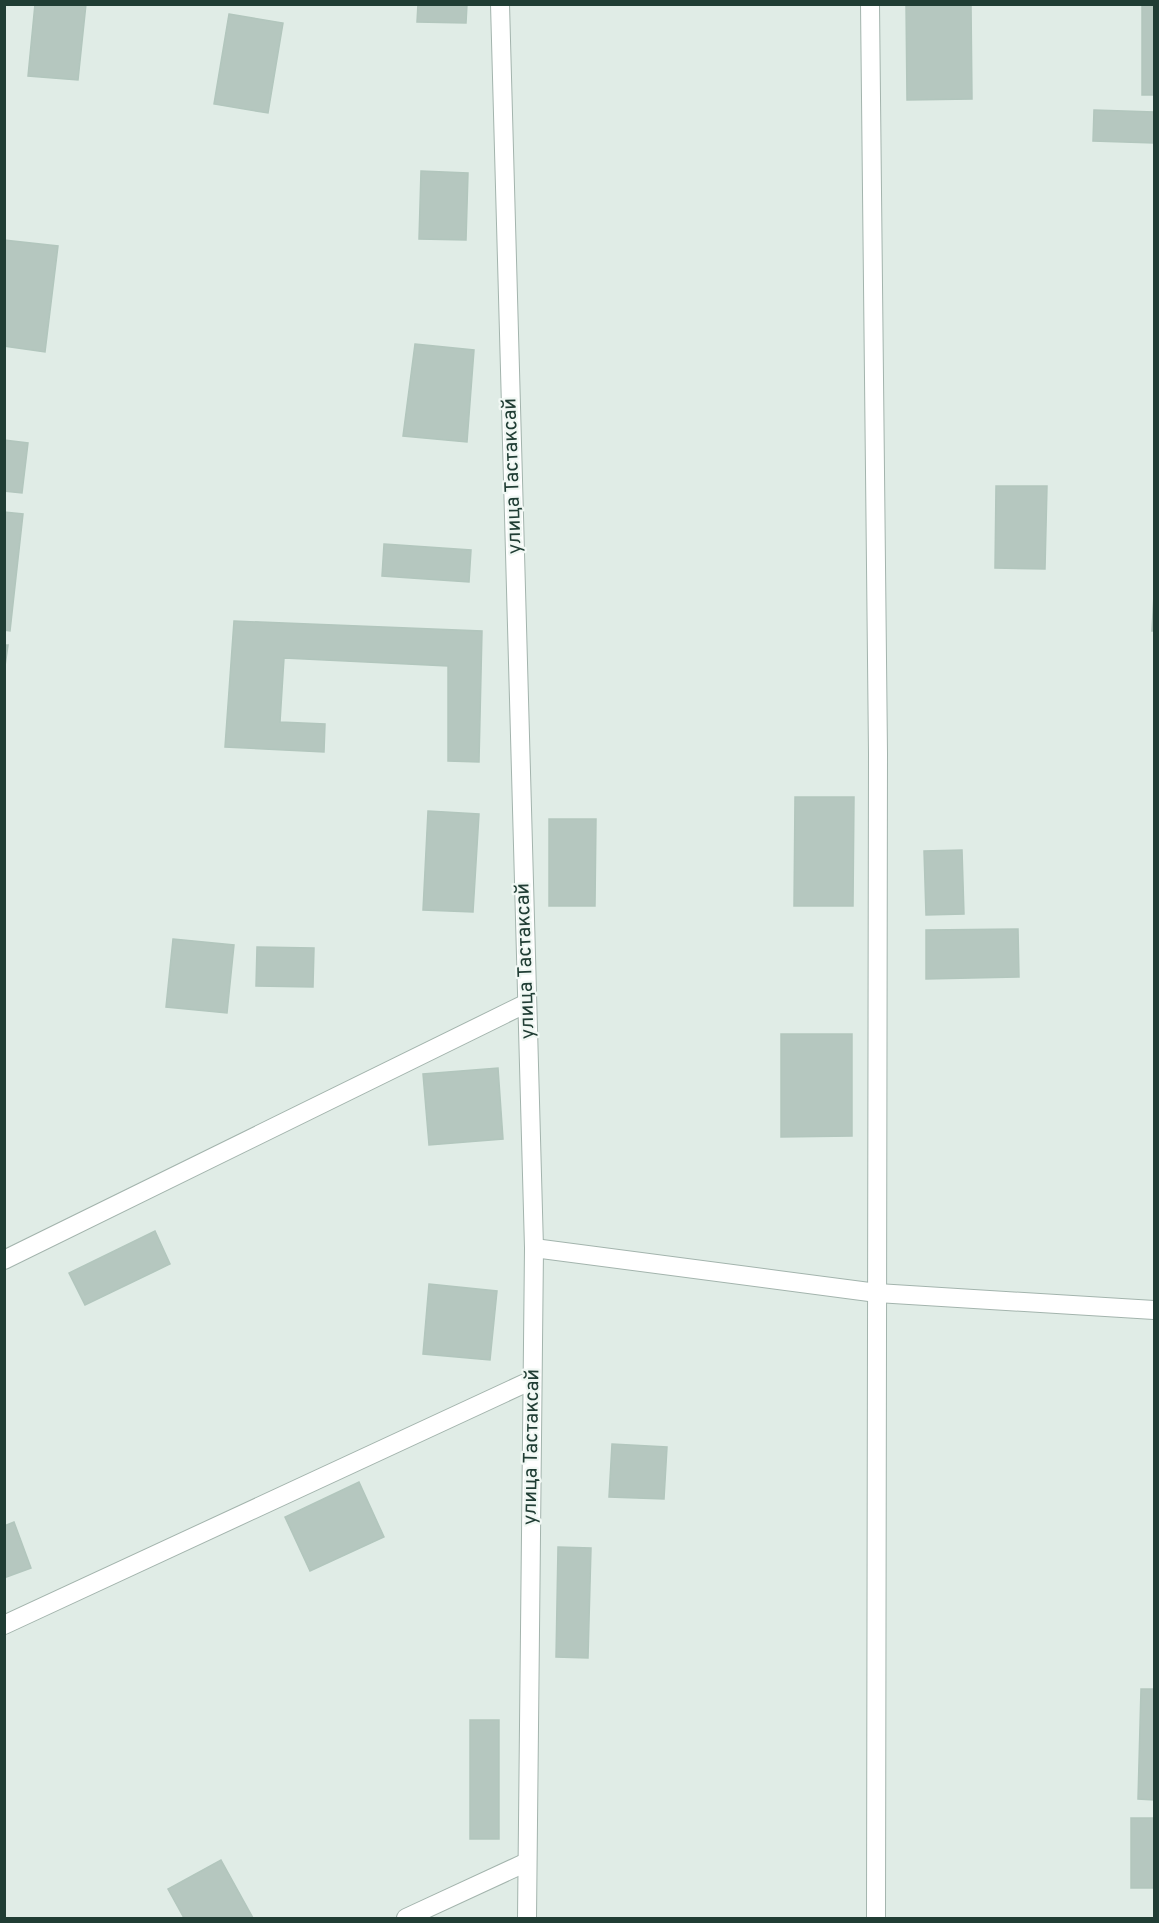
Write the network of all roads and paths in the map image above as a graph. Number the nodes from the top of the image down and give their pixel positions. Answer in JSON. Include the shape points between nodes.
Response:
{"nodes":[{"id":1,"x":500,"y":4,"type":"edge"},
{"id":2,"x":870,"y":4,"type":"edge"},
{"id":3,"x":527,"y":1003,"type":"junction"},
{"id":4,"x":534,"y":1248,"type":"junction"},
{"id":5,"x":4,"y":1260,"type":"edge"},
{"id":6,"x":877,"y":1293,"type":"junction"},
{"id":7,"x":1155,"y":1310,"type":"edge"},
{"id":8,"x":532,"y":1380,"type":"junction"},
{"id":9,"x":4,"y":1625,"type":"edge"},
{"id":10,"x":527,"y":1862,"type":"junction"},
{"id":11,"x":406,"y":1918,"type":"edge"},
{"id":12,"x":527,"y":1918,"type":"edge"},
{"id":13,"x":876,"y":1918,"type":"edge"}],
"edges":[{"from":1,"to":3,"type":"street","name":"улица Тастаксай"},
{"from":2,"to":6,"type":"street","via":[[878,753]]},
{"from":3,"to":4,"type":"street","name":"улица Тастаксай"},
{"from":3,"to":5,"type":"street"},
{"from":4,"to":6,"type":"street"},
{"from":4,"to":8,"type":"street","name":"улица Тастаксай"},
{"from":6,"to":7,"type":"street"},
{"from":6,"to":13,"type":"street"},
{"from":8,"to":9,"type":"street"},
{"from":8,"to":10,"type":"street","name":"улица Тастаксай"},
{"from":10,"to":11,"type":"street"},
{"from":10,"to":12,"type":"street","name":"улица Тастаксай"}]}
